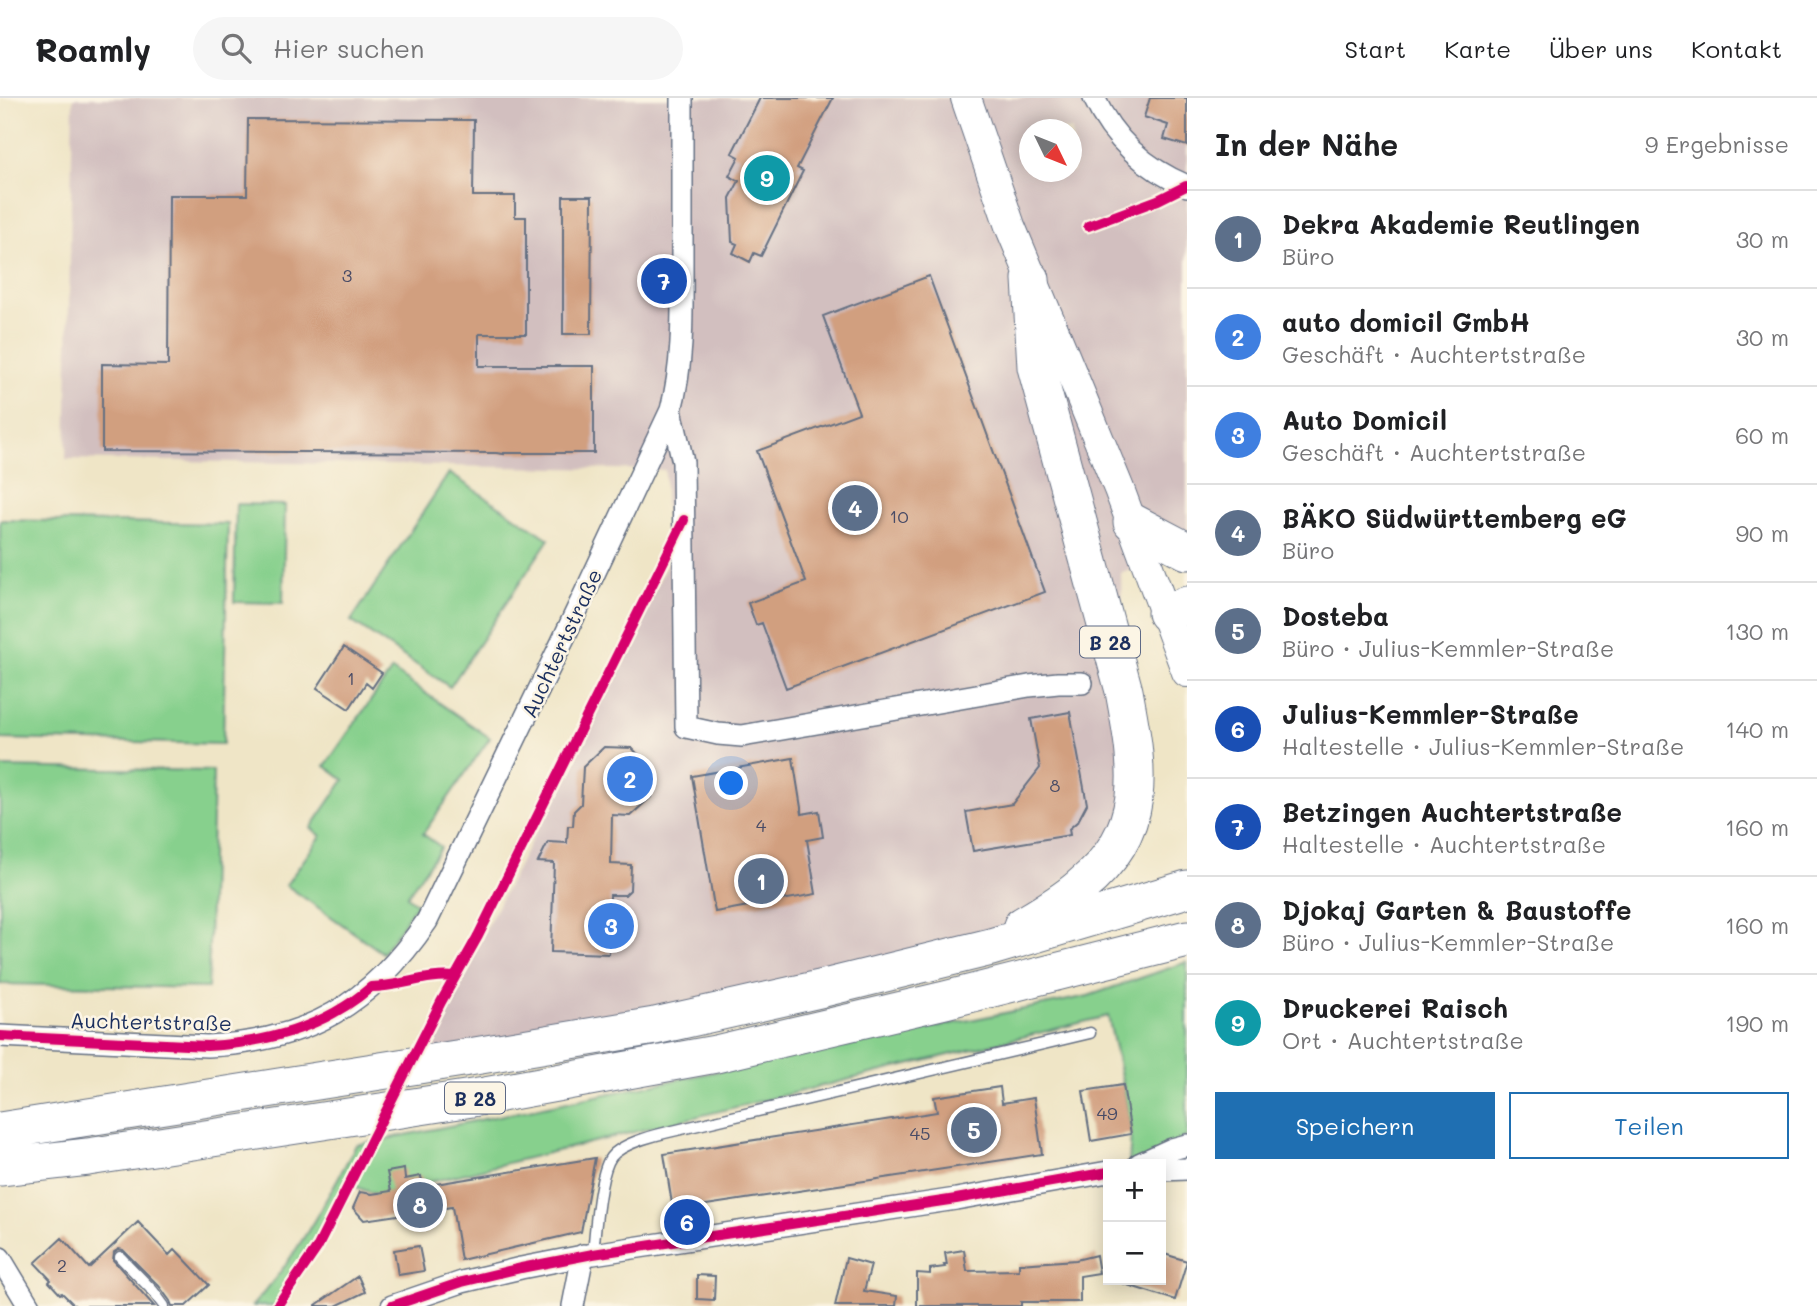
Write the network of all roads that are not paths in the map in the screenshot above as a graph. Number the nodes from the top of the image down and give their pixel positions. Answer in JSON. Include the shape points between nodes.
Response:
{"nodes":[{"id":1,"x":682,"y":98,"type":"edge"},
{"id":2,"x":966,"y":98,"type":"edge"},
{"id":3,"x":1094,"y":98,"type":"edge"},
{"id":4,"x":1187,"y":187,"type":"edge"},
{"id":5,"x":1031,"y":279,"type":"junction"},
{"id":6,"x":671,"y":410,"type":"junction"},
{"id":7,"x":1132,"y":522,"type":"junction"},
{"id":8,"x":1187,"y":551,"type":"edge"},
{"id":9,"x":1176,"y":609,"type":"edge"},
{"id":10,"x":1187,"y":672,"type":"edge"},
{"id":11,"x":1082,"y":683,"type":"dead end"},
{"id":12,"x":1187,"y":889,"type":"edge"},
{"id":13,"x":1187,"y":939,"type":"edge"},
{"id":14,"x":991,"y":947,"type":"junction"},
{"id":15,"x":1090,"y":1033,"type":"dead end"},
{"id":16,"x":0,"y":1035,"type":"edge"},
{"id":17,"x":0,"y":1131,"type":"edge"},
{"id":18,"x":1182,"y":1143,"type":"edge"},
{"id":19,"x":1149,"y":1159,"type":"edge"},
{"id":20,"x":0,"y":1167,"type":"edge"},
{"id":21,"x":1103,"y":1173,"type":"edge"},
{"id":22,"x":588,"y":1255,"type":"junction"},
{"id":23,"x":120,"y":1257,"type":"dead end"},
{"id":24,"x":0,"y":1258,"type":"edge"},
{"id":25,"x":29,"y":1306,"type":"edge"},
{"id":26,"x":164,"y":1306,"type":"edge"},
{"id":27,"x":392,"y":1306,"type":"edge"},
{"id":28,"x":573,"y":1306,"type":"edge"}],
"edges":[{"from":1,"to":6,"type":"street","name":"Auchtertstraße","via":[[682,327]]},
{"from":2,"to":5,"type":"main road"},
{"from":3,"to":4,"type":"street","via":[[1119,139],[1156,171]]},
{"from":5,"to":7,"type":"main road"},
{"from":5,"to":14,"type":"highway","number":"B 28","via":[[1036,367],[1124,691],[1136,791],[1119,846],[1101,868],[1081,887]]},
{"from":6,"to":11,"type":"street","via":[[683,462],[685,727],[742,736],[1029,686]]},
{"from":6,"to":16,"type":"street","name":"Auchtertstraße","via":[[427,921],[395,965],[336,1013],[261,1040],[208,1046]]},
{"from":7,"to":8,"type":"highway"},
{"from":7,"to":9,"type":"main road"},
{"from":9,"to":10,"type":"main road"},
{"from":12,"to":14,"type":"highway","number":"B 28"},
{"from":13,"to":20,"type":"highway","number":"B 28","via":[[716,1054],[485,1096]]},
{"from":14,"to":17,"type":"highway","number":"B 28","via":[[655,1026]]},
{"from":15,"to":22,"type":"lane","via":[[677,1130],[627,1146],[611,1157],[605,1173]]},
{"from":18,"to":19,"type":"street"},
{"from":21,"to":22,"type":"street"},
{"from":22,"to":27,"type":"street","via":[[462,1282]]},
{"from":22,"to":28,"type":"street"},
{"from":23,"to":26,"type":"lane"},
{"from":24,"to":25,"type":"street"}]}
